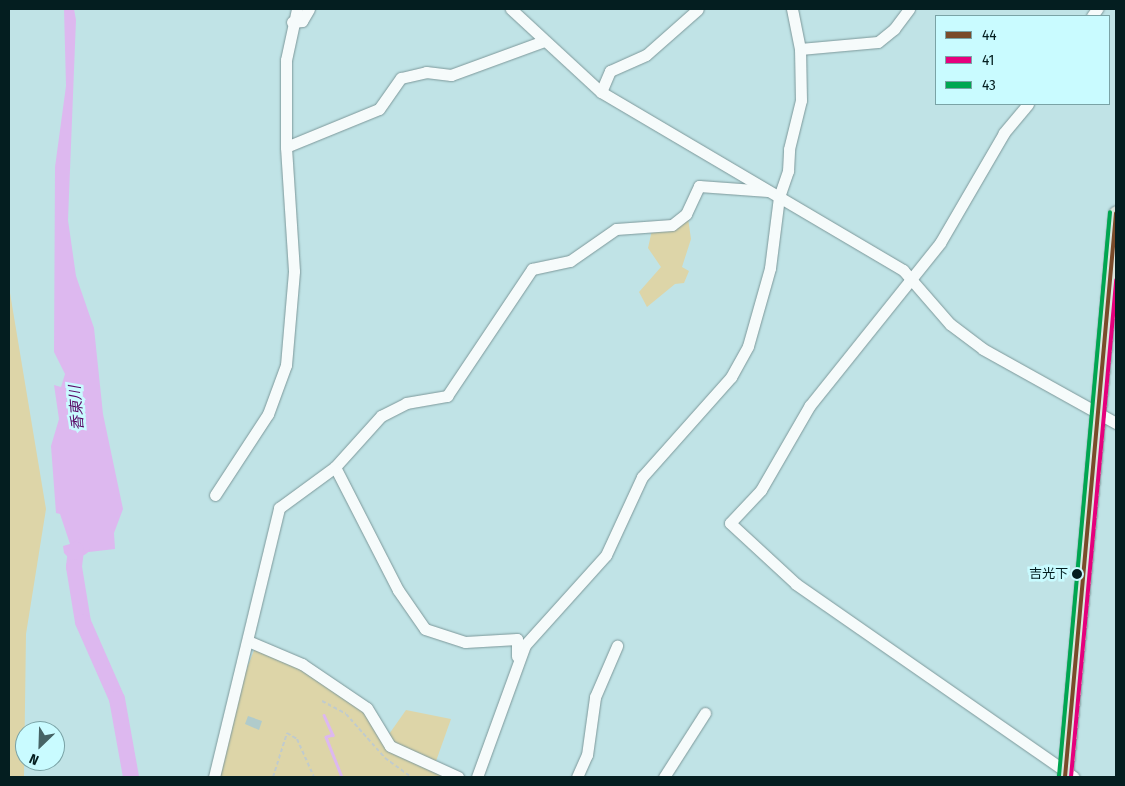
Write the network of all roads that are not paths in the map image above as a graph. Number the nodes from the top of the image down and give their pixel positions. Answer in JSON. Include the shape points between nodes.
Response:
{"nodes":[{"id":1,"x":297,"y":9,"type":"edge"},
{"id":2,"x":309,"y":9,"type":"edge"},
{"id":3,"x":510,"y":9,"type":"edge"},
{"id":4,"x":698,"y":9,"type":"edge"},
{"id":5,"x":792,"y":9,"type":"edge"},
{"id":6,"x":909,"y":9,"type":"edge"},
{"id":7,"x":292,"y":22,"type":"junction"},
{"id":8,"x":544,"y":41,"type":"junction"},
{"id":9,"x":800,"y":49,"type":"junction"},
{"id":10,"x":601,"y":92,"type":"junction"},
{"id":11,"x":1027,"y":105,"type":"edge"},
{"id":12,"x":286,"y":147,"type":"junction"},
{"id":13,"x":768,"y":191,"type":"junction"},
{"id":14,"x":779,"y":198,"type":"junction"},
{"id":15,"x":1116,"y":213,"type":"edge"},
{"id":16,"x":911,"y":279,"type":"junction"},
{"id":17,"x":1098,"y":412,"type":"junction"},
{"id":18,"x":1116,"y":422,"type":"edge"},
{"id":19,"x":335,"y":467,"type":"junction"},
{"id":20,"x":215,"y":495,"type":"dead end"},
{"id":21,"x":248,"y":641,"type":"junction"},
{"id":22,"x":617,"y":646,"type":"dead end"},
{"id":23,"x":517,"y":658,"type":"junction"},
{"id":24,"x":705,"y":713,"type":"dead end"},
{"id":25,"x":1068,"y":775,"type":"edge"},
{"id":26,"x":214,"y":777,"type":"edge"},
{"id":27,"x":458,"y":777,"type":"edge"},
{"id":28,"x":477,"y":777,"type":"edge"},
{"id":29,"x":577,"y":777,"type":"edge"},
{"id":30,"x":664,"y":777,"type":"edge"}],
"edges":[{"from":1,"to":7,"type":"street"},
{"from":2,"to":7,"type":"street","via":[[302,21]]},
{"from":3,"to":8,"type":"street"},
{"from":4,"to":10,"type":"street","via":[[646,55],[610,71]]},
{"from":5,"to":9,"type":"street"},
{"from":6,"to":9,"type":"street","via":[[878,42]]},
{"from":7,"to":12,"type":"street","via":[[286,60]]},
{"from":8,"to":10,"type":"street"},
{"from":8,"to":12,"type":"street","via":[[451,75],[426,72],[401,78],[379,109]]},
{"from":9,"to":14,"type":"street","via":[[801,100],[789,149],[788,171]]},
{"from":10,"to":13,"type":"street"},
{"from":11,"to":16,"type":"street","via":[[1004,133],[940,243]]},
{"from":12,"to":20,"type":"street","via":[[294,271],[286,365],[268,414]]},
{"from":13,"to":14,"type":"street"},
{"from":13,"to":19,"type":"street","via":[[699,186],[686,214],[672,225],[616,229],[570,262],[532,269],[453,389],[438,399],[406,403],[381,416]]},
{"from":14,"to":16,"type":"street"},
{"from":14,"to":23,"type":"street","via":[[763,299],[741,363],[651,464],[606,555]]},
{"from":15,"to":17,"type":"main road"},
{"from":16,"to":17,"type":"street","via":[[950,324],[983,349]]},
{"from":16,"to":25,"type":"street","via":[[810,405],[761,490],[730,524],[796,584]]},
{"from":17,"to":18,"type":"street"},
{"from":17,"to":25,"type":"main road"},
{"from":19,"to":21,"type":"street","via":[[280,508]]},
{"from":19,"to":23,"type":"street","via":[[398,590],[425,629],[465,642],[517,639]]},
{"from":21,"to":26,"type":"street"},
{"from":21,"to":27,"type":"street","via":[[302,664],[367,708],[390,746]]},
{"from":22,"to":29,"type":"street","via":[[595,697],[587,755]]},
{"from":23,"to":28,"type":"street"},
{"from":24,"to":30,"type":"street"}]}
